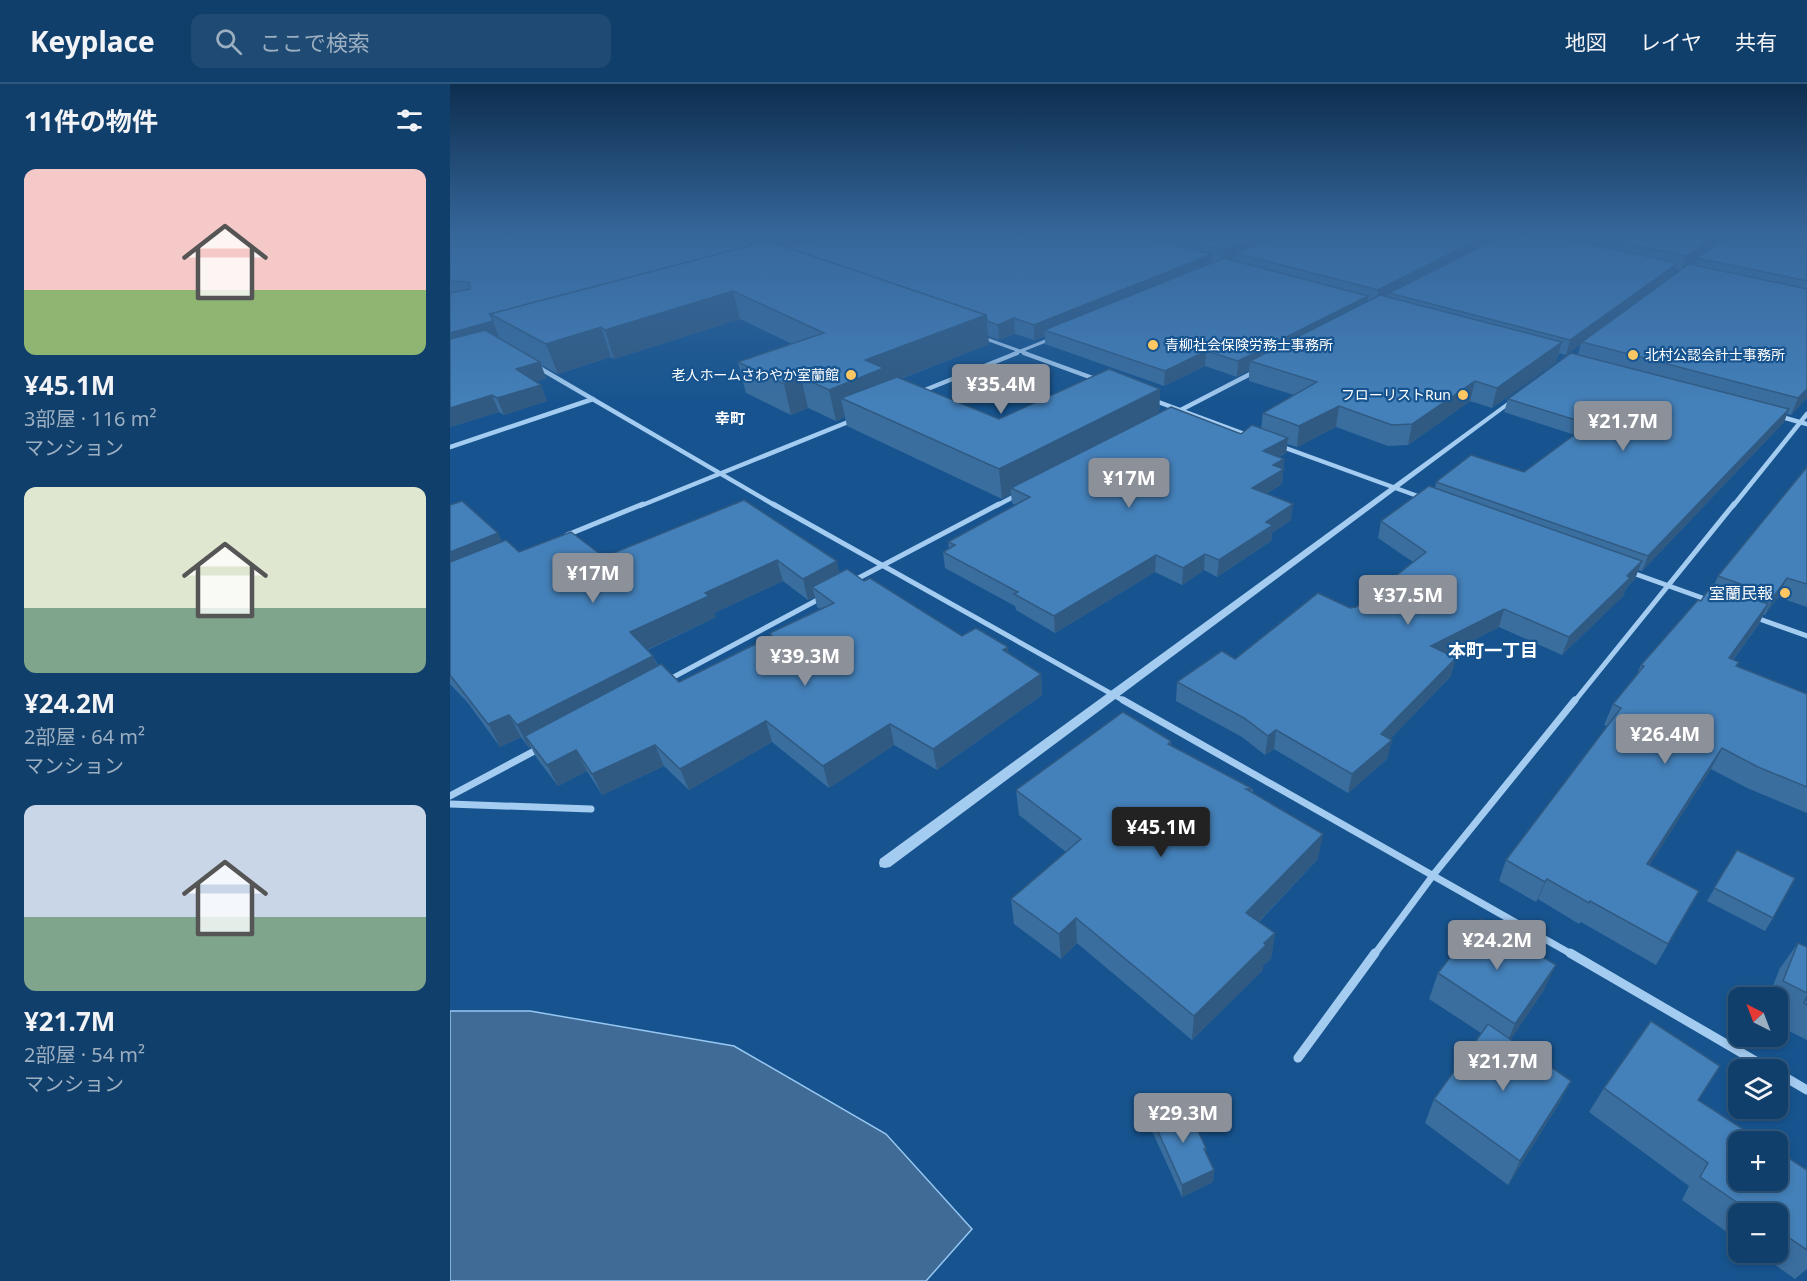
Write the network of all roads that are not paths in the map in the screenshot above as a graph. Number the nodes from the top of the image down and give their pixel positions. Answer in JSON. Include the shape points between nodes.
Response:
{"nodes":[{"id":1,"x":1063,"y":334,"type":"edge"},
{"id":2,"x":976,"y":335,"type":"edge"},
{"id":3,"x":1021,"y":351,"type":"junction"},
{"id":4,"x":532,"y":364,"type":"edge"},
{"id":5,"x":1263,"y":368,"type":"edge"},
{"id":6,"x":1106,"y":383,"type":"edge"},
{"id":7,"x":1522,"y":393,"type":"edge"},
{"id":8,"x":913,"y":395,"type":"edge"},
{"id":9,"x":1148,"y":398,"type":"edge"},
{"id":10,"x":593,"y":399,"type":"junction"},
{"id":11,"x":1180,"y":410,"type":"junction"},
{"id":12,"x":1767,"y":413,"type":"edge"},
{"id":13,"x":1807,"y":414,"type":"edge"},
{"id":14,"x":1169,"y":416,"type":"edge"},
{"id":15,"x":859,"y":417,"type":"edge"},
{"id":16,"x":1804,"y":423,"type":"edge"},
{"id":17,"x":1258,"y":439,"type":"edge"},
{"id":18,"x":1270,"y":443,"type":"edge"},
{"id":19,"x":450,"y":447,"type":"edge"},
{"id":20,"x":719,"y":474,"type":"junction"},
{"id":21,"x":1393,"y":487,"type":"junction"},
{"id":22,"x":1021,"y":493,"type":"edge"},
{"id":23,"x":1426,"y":499,"type":"edge"},
{"id":24,"x":558,"y":539,"type":"edge"},
{"id":25,"x":883,"y":565,"type":"junction"},
{"id":26,"x":1623,"y":570,"type":"edge"},
{"id":27,"x":851,"y":582,"type":"edge"},
{"id":28,"x":1666,"y":585,"type":"junction"},
{"id":29,"x":830,"y":593,"type":"edge"},
{"id":30,"x":1710,"y":601,"type":"edge"},
{"id":31,"x":1742,"y":613,"type":"edge"},
{"id":32,"x":1807,"y":636,"type":"edge"},
{"id":33,"x":661,"y":683,"type":"edge"},
{"id":34,"x":1114,"y":694,"type":"junction"},
{"id":35,"x":545,"y":745,"type":"edge"},
{"id":36,"x":450,"y":796,"type":"edge"},
{"id":37,"x":450,"y":804,"type":"edge"},
{"id":38,"x":591,"y":809,"type":"dead end"},
{"id":39,"x":885,"y":863,"type":"dead end"},
{"id":40,"x":1434,"y":874,"type":"junction"},
{"id":41,"x":1298,"y":1058,"type":"dead end"},
{"id":42,"x":1752,"y":1059,"type":"edge"},
{"id":43,"x":1788,"y":1079,"type":"edge"},
{"id":44,"x":1807,"y":1090,"type":"edge"}],
"edges":[{"from":1,"to":3,"type":"street"},
{"from":2,"to":3,"type":"street"},
{"from":3,"to":6,"type":"street"},
{"from":3,"to":8,"type":"street"},
{"from":4,"to":10,"type":"street"},
{"from":5,"to":11,"type":"street"},
{"from":7,"to":21,"type":"street"},
{"from":9,"to":11,"type":"street"},
{"from":10,"to":19,"type":"street"},
{"from":10,"to":20,"type":"street"},
{"from":11,"to":14,"type":"street"},
{"from":11,"to":17,"type":"street"},
{"from":12,"to":16,"type":"street"},
{"from":13,"to":16,"type":"street"},
{"from":15,"to":20,"type":"street"},
{"from":16,"to":28,"type":"street"},
{"from":18,"to":21,"type":"street"},
{"from":20,"to":24,"type":"street"},
{"from":20,"to":25,"type":"street"},
{"from":21,"to":23,"type":"street"},
{"from":21,"to":34,"type":"street"},
{"from":22,"to":25,"type":"street"},
{"from":25,"to":27,"type":"street"},
{"from":25,"to":34,"type":"street"},
{"from":26,"to":28,"type":"street"},
{"from":28,"to":30,"type":"street"},
{"from":28,"to":40,"type":"street"},
{"from":29,"to":33,"type":"street"},
{"from":31,"to":32,"type":"street"},
{"from":34,"to":39,"type":"street"},
{"from":34,"to":40,"type":"street"},
{"from":35,"to":36,"type":"street"},
{"from":37,"to":38,"type":"street"},
{"from":40,"to":41,"type":"street"},
{"from":40,"to":42,"type":"street"},
{"from":43,"to":44,"type":"street"}]}
